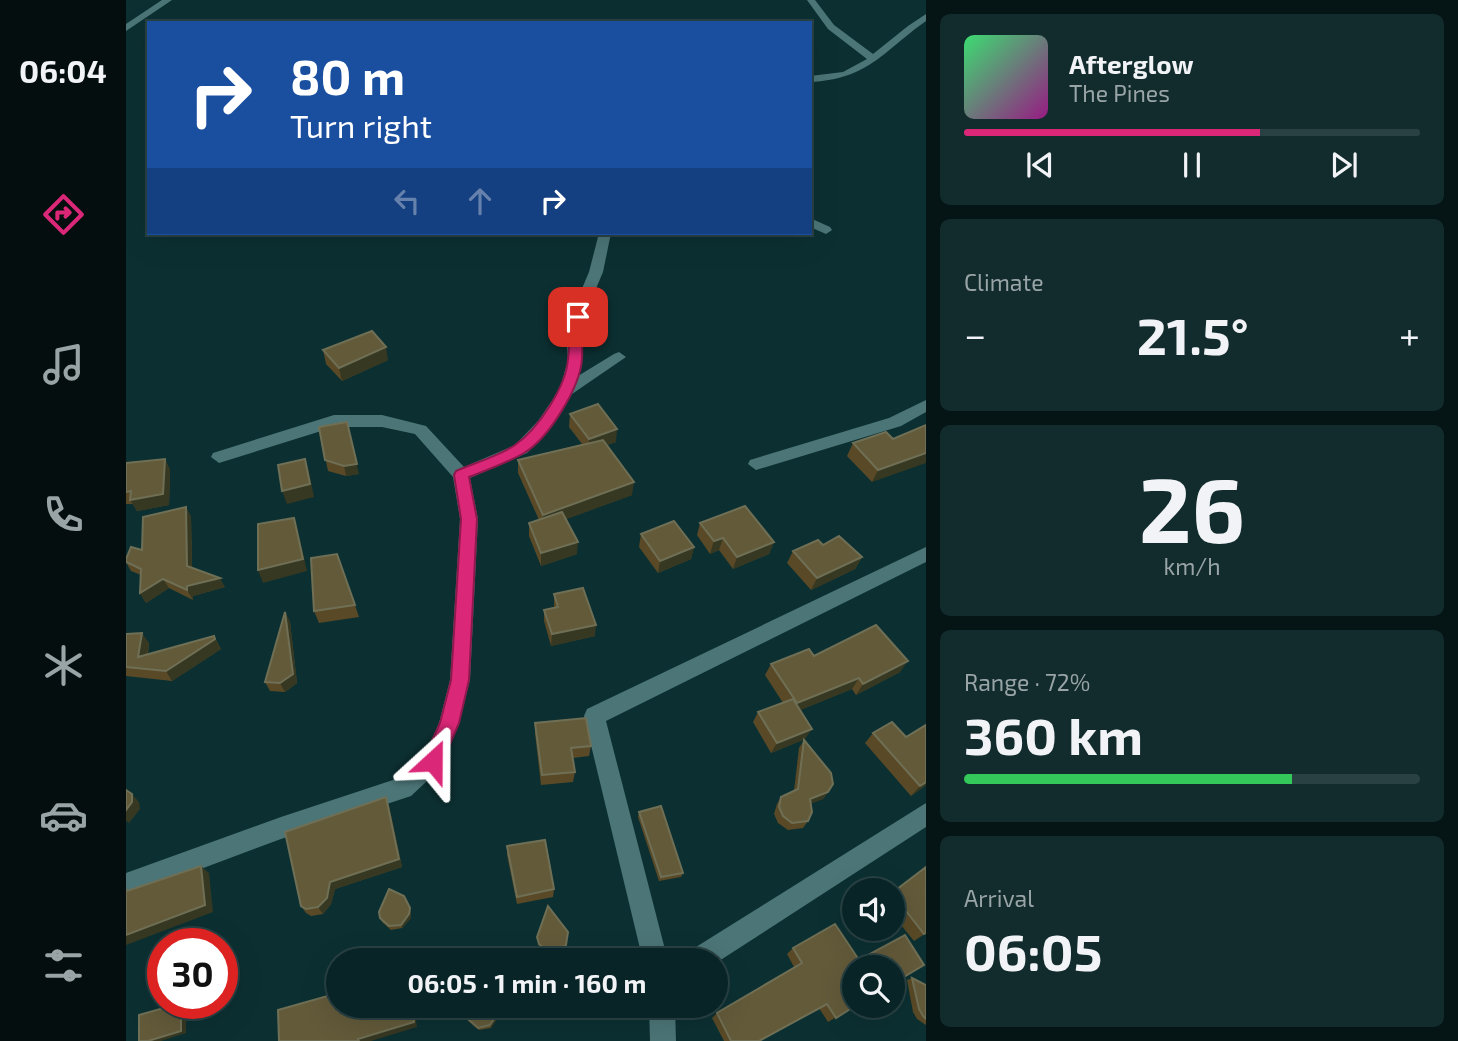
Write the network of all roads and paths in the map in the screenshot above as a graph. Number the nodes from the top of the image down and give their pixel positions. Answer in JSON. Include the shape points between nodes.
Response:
{"nodes":[{"id":1,"x":168,"y":0,"type":"edge"},
{"id":2,"x":811,"y":0,"type":"edge"},
{"id":3,"x":926,"y":17,"type":"edge"},
{"id":4,"x":126,"y":29,"type":"edge"},
{"id":5,"x":873,"y":59,"type":"junction"},
{"id":6,"x":812,"y":79,"type":"edge"},
{"id":7,"x":812,"y":223,"type":"edge"},
{"id":8,"x":826,"y":230,"type":"dead end"},
{"id":9,"x":605,"y":235,"type":"edge"},
{"id":10,"x":619,"y":358,"type":"dead end"},
{"id":11,"x":567,"y":390,"type":"junction"},
{"id":12,"x":926,"y":405,"type":"edge"},
{"id":13,"x":219,"y":457,"type":"dead end"},
{"id":14,"x":756,"y":464,"type":"dead end"},
{"id":15,"x":461,"y":475,"type":"junction"},
{"id":16,"x":926,"y":554,"type":"edge"},
{"id":17,"x":926,"y":814,"type":"edge"},
{"id":18,"x":126,"y":885,"type":"edge"},
{"id":19,"x":653,"y":948,"type":"edge"},
{"id":20,"x":717,"y":948,"type":"edge"},
{"id":21,"x":662,"y":1018,"type":"edge"},
{"id":22,"x":663,"y":1041,"type":"edge"}],
"edges":[{"from":1,"to":4,"type":"street"},
{"from":2,"to":5,"type":"street","via":[[820,19]]},
{"from":3,"to":5,"type":"street","via":[[911,24]]},
{"from":5,"to":6,"type":"street","via":[[862,69],[834,79]]},
{"from":7,"to":8,"type":"street"},
{"from":9,"to":11,"type":"street","via":[[578,317]]},
{"from":10,"to":11,"type":"street"},
{"from":11,"to":15,"type":"street","via":[[544,425],[520,449]]},
{"from":12,"to":14,"type":"street","via":[[895,422]]},
{"from":13,"to":15,"type":"street","via":[[334,421],[382,421],[420,430]]},
{"from":15,"to":18,"type":"street","via":[[469,519],[460,680],[433,761],[403,788]]},
{"from":16,"to":19,"type":"street","via":[[594,716]]},
{"from":17,"to":20,"type":"street"},
{"from":21,"to":22,"type":"street"}]}
